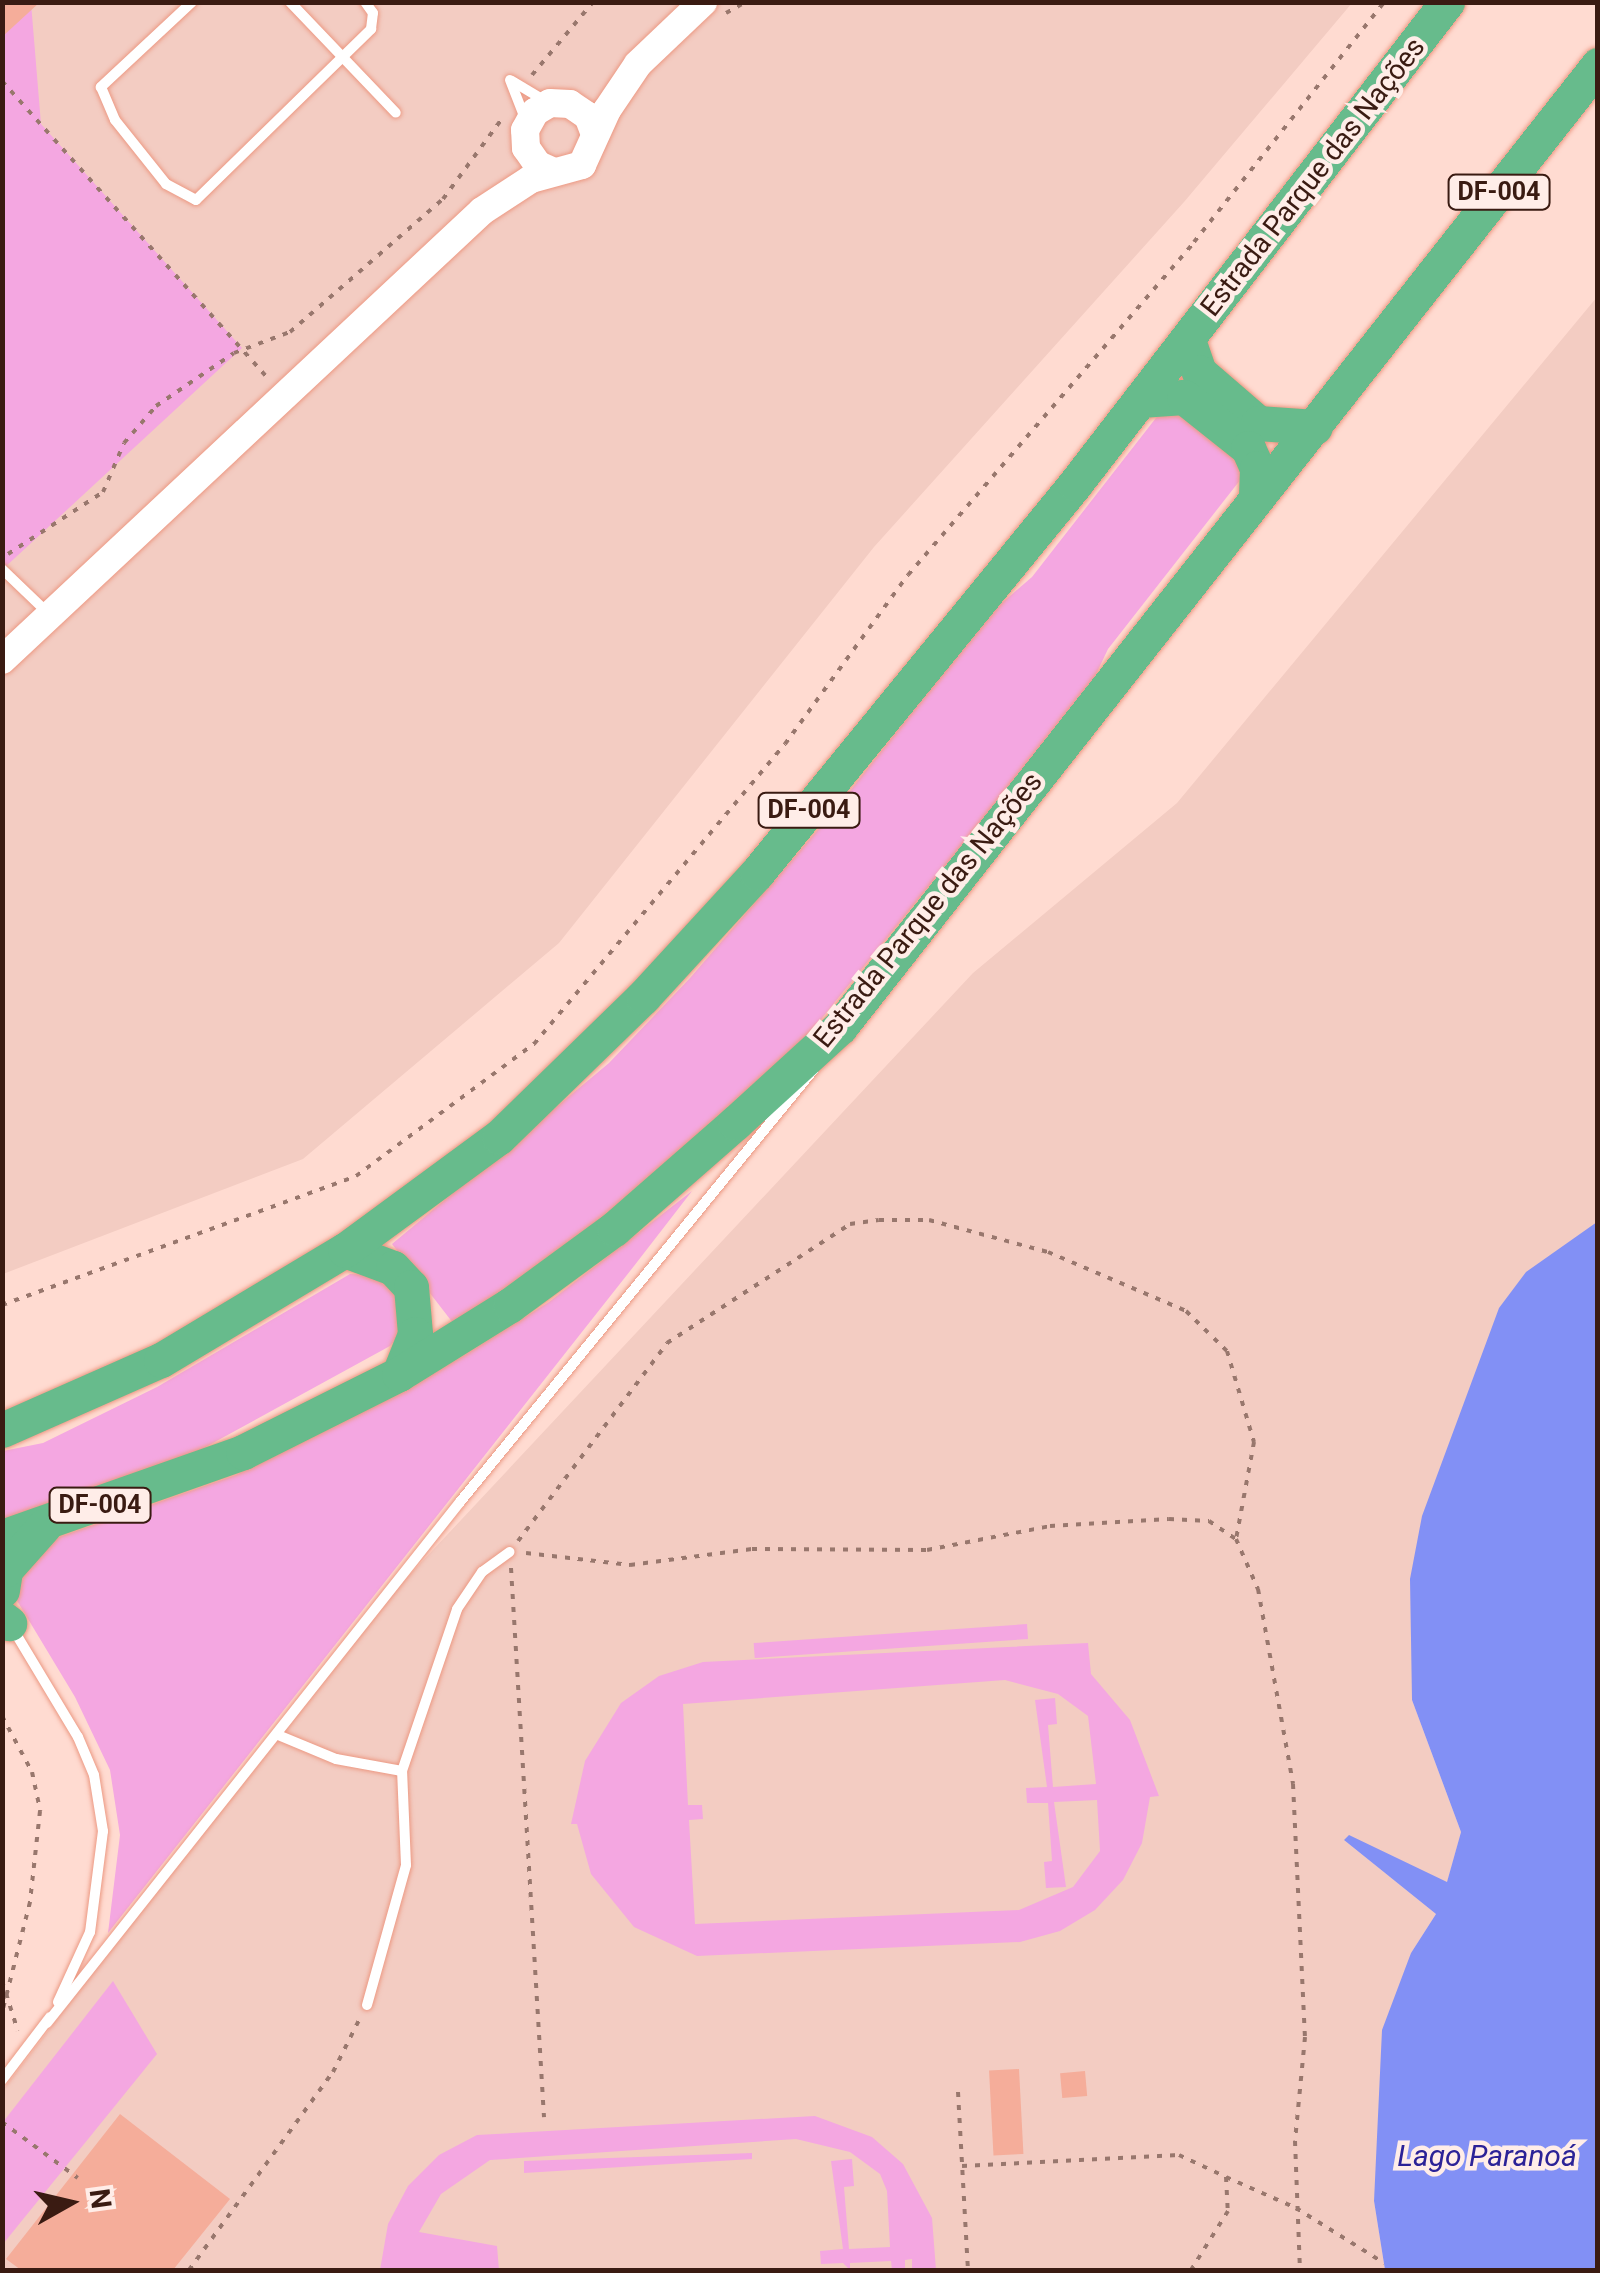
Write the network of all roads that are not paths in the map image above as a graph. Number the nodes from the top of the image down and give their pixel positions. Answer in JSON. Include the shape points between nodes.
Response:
{"nodes":[{"id":1,"x":192,"y":2,"type":"edge"},
{"id":2,"x":290,"y":2,"type":"edge"},
{"id":3,"x":365,"y":2,"type":"edge"},
{"id":4,"x":703,"y":2,"type":"edge"},
{"id":5,"x":1447,"y":2,"type":"edge"},
{"id":6,"x":341,"y":59,"type":"junction"},
{"id":7,"x":638,"y":64,"type":"junction"},
{"id":8,"x":1598,"y":65,"type":"edge"},
{"id":9,"x":560,"y":103,"type":"junction"},
{"id":10,"x":396,"y":114,"type":"dead end"},
{"id":11,"x":522,"y":126,"type":"junction"},
{"id":12,"x":594,"y":132,"type":"junction"},
{"id":13,"x":554,"y":172,"type":"junction"},
{"id":14,"x":482,"y":210,"type":"junction"},
{"id":15,"x":1188,"y":340,"type":"junction"},
{"id":16,"x":1140,"y":400,"type":"junction"},
{"id":17,"x":1315,"y":428,"type":"junction"},
{"id":18,"x":1256,"y":498,"type":"junction"},
{"id":19,"x":3,"y":563,"type":"edge"},
{"id":20,"x":50,"y":615,"type":"junction"},
{"id":21,"x":2,"y":660,"type":"edge"},
{"id":22,"x":840,"y":1027,"type":"junction"},
{"id":23,"x":345,"y":1250,"type":"junction"},
{"id":24,"x":399,"y":1374,"type":"junction"},
{"id":25,"x":2,"y":1430,"type":"edge"},
{"id":26,"x":46,"y":1524,"type":"junction"},
{"id":27,"x":2,"y":1537,"type":"edge"},
{"id":28,"x":510,"y":1552,"type":"road end"},
{"id":29,"x":4,"y":1606,"type":"edge"},
{"id":30,"x":278,"y":1735,"type":"junction"},
{"id":31,"x":402,"y":1771,"type":"junction"},
{"id":32,"x":366,"y":2005,"type":"road end"},
{"id":33,"x":47,"y":2023,"type":"junction"},
{"id":34,"x":2,"y":2080,"type":"edge"}],
"edges":[{"from":1,"to":6,"type":"lane","via":[[101,86],[114,120],[187,200],[196,200]]},
{"from":2,"to":6,"type":"lane"},
{"from":3,"to":6,"type":"lane","via":[[374,13],[371,28]]},
{"from":4,"to":7,"type":"street"},
{"from":5,"to":15,"type":"highway","name":"Estrada Parque das Nações","number":"DF-004"},
{"from":6,"to":10,"type":"lane"},
{"from":7,"to":9,"type":"street"},
{"from":7,"to":12,"type":"street"},
{"from":8,"to":17,"type":"highway","name":"Estrada Parque das Nações","number":"DF-004"},
{"from":9,"to":11,"type":"street"},
{"from":9,"to":11,"type":"lane","via":[[510,80]]},
{"from":9,"to":12,"type":"street","via":[[588,116]]},
{"from":11,"to":13,"type":"street","via":[[538,165]]},
{"from":11,"to":14,"type":"street"},
{"from":12,"to":13,"type":"street","via":[[582,165]]},
{"from":13,"to":14,"type":"street"},
{"from":14,"to":20,"type":"street"},
{"from":15,"to":16,"type":"highway","name":"Estrada Parque das Nações","number":"DF-004"},
{"from":15,"to":17,"type":"highway","via":[[1199,372],[1258,423]]},
{"from":16,"to":18,"type":"highway","via":[[1184,396],[1248,448],[1257,468]]},
{"from":16,"to":23,"type":"highway","name":"Estrada Parque das Nações","number":"DF-004","via":[[757,873],[643,997],[498,1138]]},
{"from":17,"to":18,"type":"highway","name":"Estrada Parque das Nações","number":"DF-004"},
{"from":18,"to":22,"type":"highway","name":"Estrada Parque das Nações","number":"DF-004"},
{"from":19,"to":20,"type":"lane"},
{"from":20,"to":21,"type":"street"},
{"from":22,"to":24,"type":"highway","name":"Estrada Parque das Nações","number":"DF-004","via":[[614,1229]]},
{"from":22,"to":30,"type":"lane","via":[[790,1105],[460,1502]]},
{"from":23,"to":24,"type":"highway","via":[[394,1268],[411,1288],[415,1334]]},
{"from":23,"to":25,"type":"highway","name":"Estrada Parque das Nações","number":"DF-004","via":[[161,1360]]},
{"from":24,"to":26,"type":"highway","name":"Estrada Parque das Nações","number":"DF-004","via":[[243,1452]]},
{"from":26,"to":27,"type":"highway","name":"Estrada Parque das Nações","number":"DF-004"},
{"from":26,"to":29,"type":"highway","via":[[5,1570]]},
{"from":28,"to":31,"type":"lane","via":[[482,1572],[457,1608]]},
{"from":29,"to":33,"type":"lane","via":[[78,1737],[94,1775],[104,1831],[90,1932]]},
{"from":30,"to":31,"type":"lane","via":[[336,1759]]},
{"from":30,"to":33,"type":"lane"},
{"from":31,"to":32,"type":"lane","via":[[406,1865]]},
{"from":33,"to":34,"type":"lane"}]}
